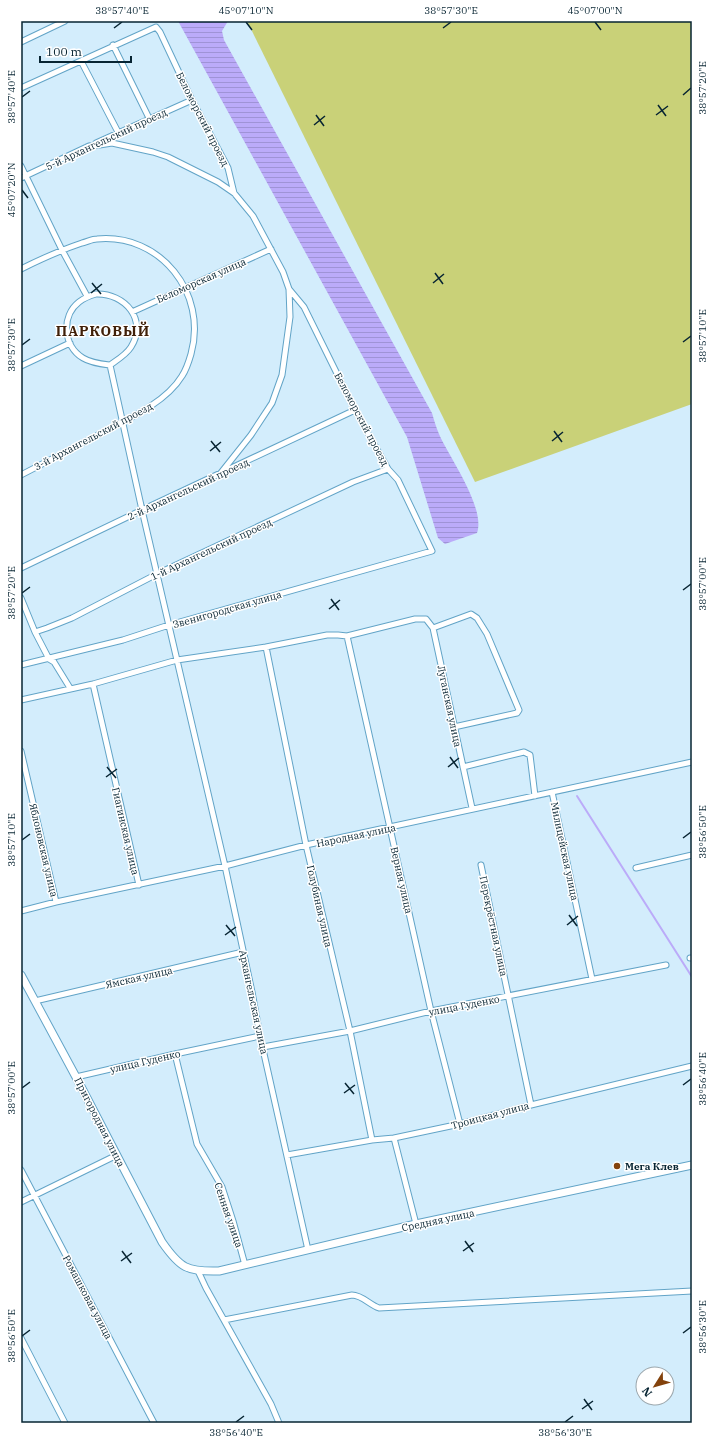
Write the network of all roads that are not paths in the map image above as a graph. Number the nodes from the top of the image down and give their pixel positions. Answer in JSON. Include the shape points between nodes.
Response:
{"nodes":[{"id":1,"x":65,"y":21,"type":"edge"},
{"id":2,"x":21,"y":42,"type":"edge"},
{"id":3,"x":113,"y":45,"type":"junction"},
{"id":4,"x":81,"y":61,"type":"junction"},
{"id":5,"x":21,"y":88,"type":"edge"},
{"id":6,"x":192,"y":100,"type":"junction"},
{"id":7,"x":149,"y":118,"type":"junction"},
{"id":8,"x":118,"y":134,"type":"junction"},
{"id":9,"x":87,"y":147,"type":"junction"},
{"id":10,"x":21,"y":166,"type":"edge"},
{"id":11,"x":23,"y":177,"type":"edge"},
{"id":12,"x":234,"y":193,"type":"junction"},
{"id":13,"x":271,"y":249,"type":"junction"},
{"id":14,"x":62,"y":250,"type":"junction"},
{"id":15,"x":21,"y":269,"type":"edge"},
{"id":16,"x":185,"y":287,"type":"junction"},
{"id":17,"x":289,"y":288,"type":"junction"},
{"id":18,"x":87,"y":296,"type":"junction"},
{"id":19,"x":132,"y":312,"type":"junction"},
{"id":20,"x":70,"y":343,"type":"junction"},
{"id":21,"x":110,"y":365,"type":"junction"},
{"id":22,"x":21,"y":366,"type":"edge"},
{"id":23,"x":356,"y":410,"type":"junction"},
{"id":24,"x":122,"y":422,"type":"junction"},
{"id":25,"x":388,"y":469,"type":"junction"},
{"id":26,"x":220,"y":474,"type":"junction"},
{"id":27,"x":21,"y":475,"type":"edge"},
{"id":28,"x":142,"y":510,"type":"junction"},
{"id":29,"x":432,"y":551,"type":"joint"},
{"id":30,"x":21,"y":568,"type":"edge"},
{"id":31,"x":157,"y":574,"type":"junction"},
{"id":32,"x":21,"y":598,"type":"edge"},
{"id":33,"x":169,"y":625,"type":"junction"},
{"id":34,"x":433,"y":628,"type":"junction"},
{"id":35,"x":35,"y":632,"type":"junction"},
{"id":36,"x":347,"y":636,"type":"junction"},
{"id":37,"x":266,"y":647,"type":"junction"},
{"id":38,"x":49,"y":659,"type":"junction"},
{"id":39,"x":177,"y":660,"type":"junction"},
{"id":40,"x":21,"y":665,"type":"edge"},
{"id":41,"x":93,"y":684,"type":"junction"},
{"id":42,"x":70,"y":688,"type":"junction"},
{"id":43,"x":21,"y":700,"type":"edge"},
{"id":44,"x":454,"y":727,"type":"junction"},
{"id":45,"x":21,"y":751,"type":"edge"},
{"id":46,"x":692,"y":762,"type":"edge"},
{"id":47,"x":463,"y":767,"type":"junction"},
{"id":48,"x":552,"y":792,"type":"junction"},
{"id":49,"x":535,"y":796,"type":"junction"},
{"id":50,"x":472,"y":808,"type":"junction"},
{"id":51,"x":391,"y":827,"type":"junction"},
{"id":52,"x":306,"y":845,"type":"junction"},
{"id":53,"x":692,"y":855,"type":"edge"},
{"id":54,"x":481,"y":865,"type":"dead end"},
{"id":55,"x":225,"y":866,"type":"junction"},
{"id":56,"x":636,"y":868,"type":"dead end"},
{"id":57,"x":138,"y":885,"type":"junction"},
{"id":58,"x":56,"y":902,"type":"junction"},
{"id":59,"x":21,"y":911,"type":"edge"},
{"id":60,"x":243,"y":952,"type":"junction"},
{"id":61,"x":666,"y":966,"type":"dead end"},
{"id":62,"x":21,"y":975,"type":"edge"},
{"id":63,"x":592,"y":980,"type":"junction"},
{"id":64,"x":509,"y":997,"type":"junction"},
{"id":65,"x":36,"y":1001,"type":"junction"},
{"id":66,"x":432,"y":1011,"type":"junction"},
{"id":67,"x":350,"y":1031,"type":"junction"},
{"id":68,"x":260,"y":1036,"type":"junction"},
{"id":69,"x":264,"y":1047,"type":"junction"},
{"id":70,"x":175,"y":1054,"type":"junction"},
{"id":71,"x":692,"y":1066,"type":"edge"},
{"id":72,"x":76,"y":1077,"type":"junction"},
{"id":73,"x":531,"y":1105,"type":"junction"},
{"id":74,"x":460,"y":1124,"type":"junction"},
{"id":75,"x":394,"y":1138,"type":"junction"},
{"id":76,"x":372,"y":1140,"type":"junction"},
{"id":77,"x":287,"y":1154,"type":"junction"},
{"id":78,"x":117,"y":1155,"type":"junction"},
{"id":79,"x":692,"y":1165,"type":"edge"},
{"id":80,"x":21,"y":1170,"type":"edge"},
{"id":81,"x":34,"y":1196,"type":"junction"},
{"id":82,"x":21,"y":1202,"type":"edge"},
{"id":83,"x":416,"y":1224,"type":"junction"},
{"id":84,"x":308,"y":1250,"type":"junction"},
{"id":85,"x":245,"y":1265,"type":"junction"},
{"id":86,"x":184,"y":1266,"type":"joint"},
{"id":87,"x":198,"y":1271,"type":"junction"},
{"id":88,"x":692,"y":1291,"type":"edge"},
{"id":89,"x":224,"y":1320,"type":"junction"},
{"id":90,"x":21,"y":1338,"type":"edge"},
{"id":91,"x":65,"y":1423,"type":"edge"},
{"id":92,"x":154,"y":1423,"type":"edge"},
{"id":93,"x":279,"y":1423,"type":"edge"}],
"edges":[{"from":1,"to":2,"type":"street"},
{"from":3,"to":4,"type":"street"},
{"from":3,"to":6,"type":"street","name":"Беломорский проезд","via":[[156,26]]},
{"from":3,"to":7,"type":"street"},
{"from":4,"to":5,"type":"street"},
{"from":4,"to":8,"type":"street"},
{"from":6,"to":7,"type":"street","name":"5-й Архангельский проезд"},
{"from":6,"to":12,"type":"street","name":"Беломорский проезд","via":[[228,168]]},
{"from":7,"to":8,"type":"street","name":"5-й Архангельский проезд"},
{"from":8,"to":9,"type":"street","name":"5-й Архангельский проезд"},
{"from":9,"to":11,"type":"street","name":"5-й Архангельский проезд"},
{"from":9,"to":12,"type":"street","name":"Беломорский проезд","via":[[112,143],[168,157]]},
{"from":10,"to":11,"type":"street"},
{"from":11,"to":14,"type":"street"},
{"from":12,"to":13,"type":"street","name":"Беломорский проезд","via":[[253,216]]},
{"from":13,"to":16,"type":"street","name":"Беломорская улица"},
{"from":13,"to":17,"type":"street","name":"Беломорский проезд"},
{"from":14,"to":15,"type":"street"},
{"from":14,"to":16,"type":"street","via":[[96,239],[128,241],[145,247],[161,258]]},
{"from":14,"to":18,"type":"street"},
{"from":16,"to":19,"type":"street","name":"Беломорская улица"},
{"from":16,"to":24,"type":"street","name":"3-й Архангельский проезд","via":[[191,301],[194,342],[183,376],[166,394]]},
{"from":17,"to":23,"type":"street","name":"Беломорский проезд","via":[[304,307]]},
{"from":17,"to":26,"type":"street","name":"Беломорский проезд","via":[[290,317],[282,375],[272,403],[252,436]]},
{"from":18,"to":19,"type":"street","via":[[113,295],[124,302]]},
{"from":18,"to":20,"type":"street","via":[[78,302],[67,321]]},
{"from":19,"to":21,"type":"street","via":[[135,320],[135,339],[125,355]]},
{"from":20,"to":21,"type":"street","via":[[82,358]]},
{"from":20,"to":22,"type":"street"},
{"from":21,"to":24,"type":"street"},
{"from":23,"to":25,"type":"street","name":"Беломорский проезд"},
{"from":23,"to":26,"type":"street","name":"2-й Архангельский проезд"},
{"from":24,"to":27,"type":"street","name":"3-й Архангельский проезд"},
{"from":24,"to":28,"type":"street"},
{"from":25,"to":29,"type":"street","name":"Беломорский проезд","via":[[398,480]]},
{"from":25,"to":31,"type":"street","name":"1-й Архангельский проезд","via":[[353,482]]},
{"from":26,"to":28,"type":"street","name":"2-й Архангельский проезд"},
{"from":28,"to":30,"type":"street","name":"2-й Архангельский проезд"},
{"from":28,"to":31,"type":"street"},
{"from":29,"to":33,"type":"street","name":"Звенигородская улица"},
{"from":31,"to":33,"type":"street"},
{"from":31,"to":35,"type":"street","name":"1-й Архангельский проезд","via":[[72,618]]},
{"from":32,"to":35,"type":"street"},
{"from":33,"to":38,"type":"street","name":"Звенигородская улица"},
{"from":33,"to":39,"type":"street","name":"Архангельская улица"},
{"from":34,"to":36,"type":"street","via":[[426,619],[415,619]]},
{"from":34,"to":44,"type":"street","name":"Луганская улица"},
{"from":34,"to":44,"type":"street","via":[[471,614],[477,618],[487,634],[519,710],[517,713]]},
{"from":35,"to":38,"type":"street"},
{"from":36,"to":37,"type":"street","via":[[327,635]]},
{"from":36,"to":51,"type":"street","name":"Верная улица"},
{"from":37,"to":39,"type":"street"},
{"from":37,"to":52,"type":"street","name":"Голубиная улица"},
{"from":38,"to":40,"type":"street","name":"Звенигородская улица"},
{"from":38,"to":42,"type":"street","via":[[54,662]]},
{"from":39,"to":41,"type":"street"},
{"from":39,"to":55,"type":"street","name":"Архангельская улица"},
{"from":41,"to":42,"type":"street"},
{"from":41,"to":57,"type":"street","name":"Гиагинская улица"},
{"from":42,"to":43,"type":"street"},
{"from":44,"to":47,"type":"street","name":"Луганская улица"},
{"from":45,"to":58,"type":"street","name":"Яблоновская улица"},
{"from":46,"to":48,"type":"street","name":"Народная улица"},
{"from":47,"to":49,"type":"street","via":[[524,752],[530,756]]},
{"from":47,"to":50,"type":"street","name":"Луганская улица"},
{"from":48,"to":49,"type":"street","name":"Народная улица"},
{"from":48,"to":63,"type":"street","name":"Милицейская улица"},
{"from":49,"to":50,"type":"street","name":"Народная улица"},
{"from":50,"to":51,"type":"street","name":"Народная улица"},
{"from":51,"to":52,"type":"street","name":"Народная улица"},
{"from":51,"to":66,"type":"street","name":"Верная улица"},
{"from":52,"to":55,"type":"street","name":"Народная улица"},
{"from":52,"to":67,"type":"street","name":"Голубиная улица"},
{"from":53,"to":56,"type":"street"},
{"from":54,"to":64,"type":"street","name":"Перекрёстная улица"},
{"from":55,"to":57,"type":"street","name":"Народная улица"},
{"from":55,"to":60,"type":"street","name":"Архангельская улица"},
{"from":57,"to":58,"type":"street","name":"Народная улица"},
{"from":58,"to":59,"type":"street","name":"Народная улица"},
{"from":60,"to":65,"type":"street","name":"Ямская улица"},
{"from":60,"to":68,"type":"street","name":"Архангельская улица"},
{"from":61,"to":63,"type":"street","name":"улица Гуденко"},
{"from":62,"to":65,"type":"street","name":"Пригородная улица"},
{"from":63,"to":64,"type":"street","name":"улица Гуденко"},
{"from":64,"to":66,"type":"street","name":"улица Гуденко"},
{"from":64,"to":73,"type":"street","name":"Перекрёстная улица"},
{"from":65,"to":72,"type":"street","name":"Пригородная улица"},
{"from":66,"to":67,"type":"street","name":"улица Гуденко"},
{"from":66,"to":74,"type":"street","name":"Верная улица"},
{"from":67,"to":69,"type":"street","name":"улица Гуденко"},
{"from":67,"to":76,"type":"street","name":"Голубиная улица"},
{"from":68,"to":69,"type":"street","name":"Архангельская улица"},
{"from":68,"to":70,"type":"street","name":"улица Гуденко"},
{"from":69,"to":77,"type":"street","name":"Архангельская улица"},
{"from":70,"to":72,"type":"street","name":"улица Гуденко"},
{"from":70,"to":85,"type":"street","name":"Сенная улица","via":[[197,1144],[222,1187]]},
{"from":71,"to":73,"type":"street","name":"Троицкая улица"},
{"from":72,"to":78,"type":"street","name":"Пригородная улица"},
{"from":73,"to":74,"type":"street","name":"Троицкая улица"},
{"from":74,"to":75,"type":"street","name":"Троицкая улица"},
{"from":75,"to":76,"type":"street","name":"Троицкая улица"},
{"from":75,"to":83,"type":"street"},
{"from":76,"to":77,"type":"street","name":"Троицкая улица"},
{"from":77,"to":84,"type":"street","name":"Архангельская улица"},
{"from":78,"to":81,"type":"street"},
{"from":78,"to":86,"type":"street","name":"Пригородная улица","via":[[162,1242],[173,1258]]},
{"from":79,"to":83,"type":"street","name":"Средняя улица"},
{"from":80,"to":81,"type":"street","name":"Ромашковая улица"},
{"from":81,"to":82,"type":"street"},
{"from":81,"to":92,"type":"street","name":"Ромашковая улица"},
{"from":83,"to":84,"type":"street","name":"Средняя улица"},
{"from":84,"to":85,"type":"street","name":"Средняя улица"},
{"from":85,"to":87,"type":"street","name":"Средняя улица","via":[[219,1271]]},
{"from":86,"to":87,"type":"street","name":"Средняя улица"},
{"from":87,"to":89,"type":"street"},
{"from":88,"to":89,"type":"street","via":[[380,1308],[352,1295]]},
{"from":89,"to":93,"type":"street"},
{"from":90,"to":91,"type":"street"}]}
